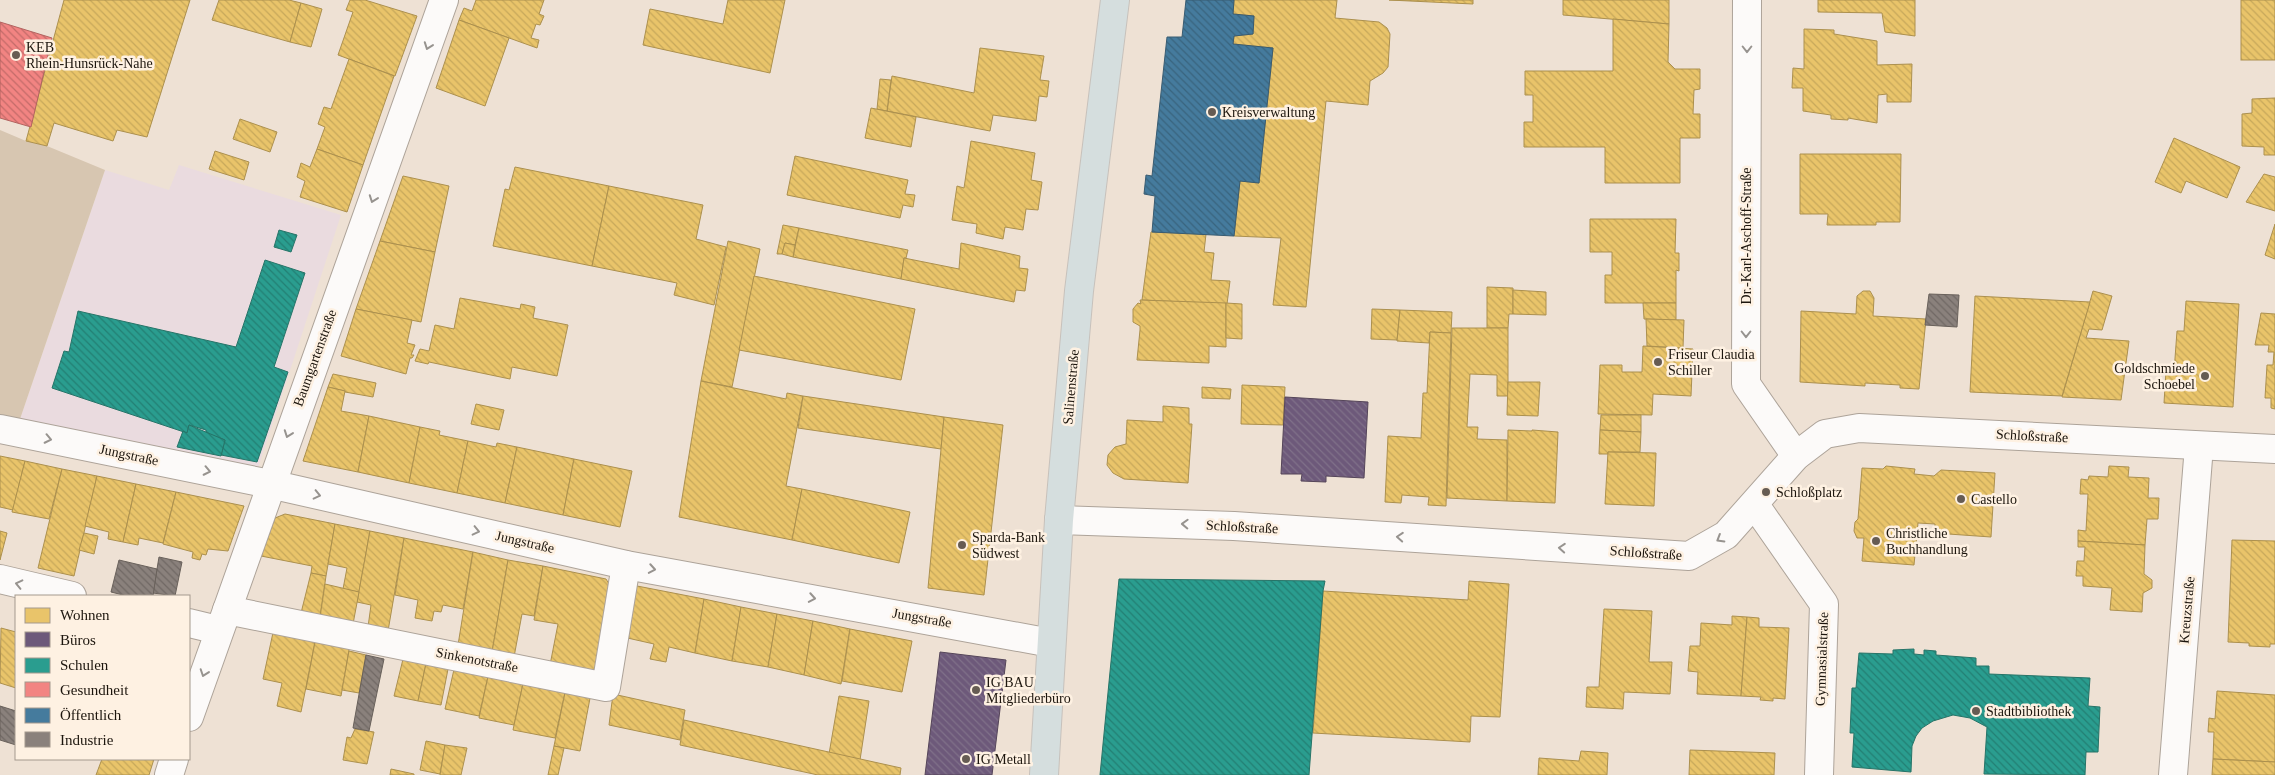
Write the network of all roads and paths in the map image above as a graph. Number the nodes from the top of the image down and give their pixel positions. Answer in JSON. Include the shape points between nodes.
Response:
{"nodes":[{"id":1,"x":444,"y":0,"type":"edge"},
{"id":2,"x":1115,"y":0,"type":"edge"},
{"id":3,"x":1747,"y":0,"type":"edge"},
{"id":4,"x":0,"y":429,"type":"edge"},
{"id":5,"x":2199,"y":446,"type":"junction"},
{"id":6,"x":2275,"y":449,"type":"edge"},
{"id":7,"x":1796,"y":456,"type":"junction"},
{"id":8,"x":270,"y":484,"type":"junction"},
{"id":9,"x":1755,"y":505,"type":"junction"},
{"id":10,"x":1059,"y":520,"type":"junction"},
{"id":11,"x":626,"y":564,"type":"junction"},
{"id":12,"x":0,"y":580,"type":"edge"},
{"id":13,"x":68,"y":595,"type":"edge"},
{"id":14,"x":223,"y":620,"type":"junction"},
{"id":15,"x":190,"y":623,"type":"edge"},
{"id":16,"x":1052,"y":643,"type":"junction"},
{"id":17,"x":190,"y":713,"type":"edge"},
{"id":18,"x":174,"y":760,"type":"edge"},
{"id":19,"x":169,"y":775,"type":"edge"},
{"id":20,"x":1044,"y":775,"type":"edge"},
{"id":21,"x":1819,"y":775,"type":"edge"},
{"id":22,"x":2173,"y":775,"type":"edge"}],
"edges":[{"from":1,"to":8,"type":"street","name":"Baumgartenstraße","one_way":true},
{"from":2,"to":10,"type":"main road","name":"Salinenstraße","via":[[1079,291]]},
{"from":3,"to":7,"type":"street","name":"Dr.-Karl-Aschoff-Straße","one_way":true,"via":[[1746,384]]},
{"from":4,"to":8,"type":"street","name":"Jungstraße","one_way":true},
{"from":5,"to":6,"type":"street","name":"Schloßstraße"},
{"from":5,"to":7,"type":"street","name":"Schloßstraße","via":[[1858,428],[1825,434]]},
{"from":5,"to":22,"type":"street","name":"Kreuzstraße"},
{"from":7,"to":9,"type":"street","name":"Schloßstraße"},
{"from":8,"to":11,"type":"street","name":"Jungstraße","one_way":true},
{"from":8,"to":14,"type":"street","name":"Baumgartenstraße"},
{"from":9,"to":10,"type":"street","name":"Schloßstraße","one_way":true,"via":[[1726,535],[1689,556],[1234,526]]},
{"from":9,"to":21,"type":"street","name":"Gymnasialstraße","via":[[1824,604]]},
{"from":10,"to":16,"type":"main road","name":"Salinenstraße"},
{"from":11,"to":14,"type":"street","name":"Sinkenotstraße","via":[[606,687]]},
{"from":11,"to":16,"type":"street","name":"Jungstraße","one_way":true},
{"from":13,"to":12,"type":"street","one_way":true},
{"from":14,"to":15,"type":"street","name":"Sinkenotstraße"},
{"from":14,"to":17,"type":"street","name":"Baumgartenstraße","one_way":true},
{"from":16,"to":20,"type":"main road","name":"Salinenstraße"},
{"from":18,"to":19,"type":"street"}]}
